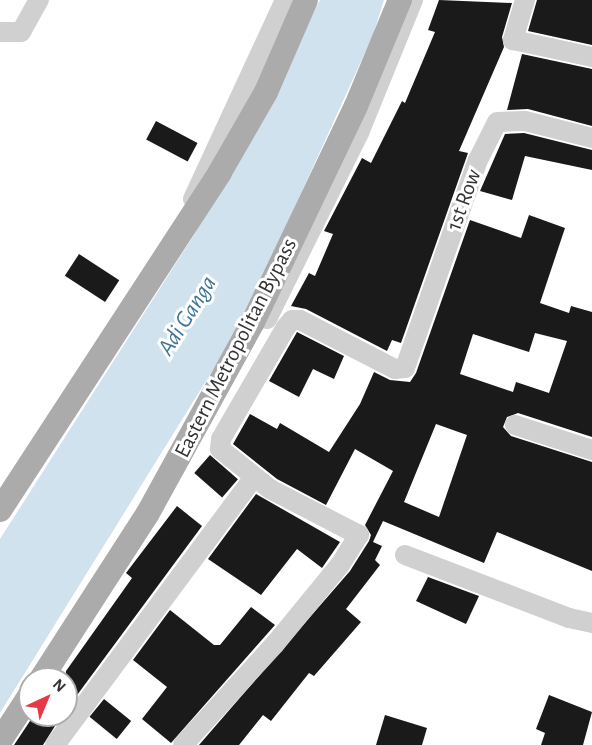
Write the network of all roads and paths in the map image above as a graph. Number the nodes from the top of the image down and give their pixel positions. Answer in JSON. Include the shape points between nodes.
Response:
{"nodes":[{"id":1,"x":39,"y":0,"type":"edge"},
{"id":2,"x":285,"y":0,"type":"edge"},
{"id":3,"x":306,"y":0,"type":"edge"},
{"id":4,"x":400,"y":0,"type":"edge"},
{"id":5,"x":413,"y":0,"type":"edge"},
{"id":6,"x":525,"y":0,"type":"edge"},
{"id":7,"x":0,"y":32,"type":"edge"},
{"id":8,"x":592,"y":57,"type":"edge"},
{"id":9,"x":592,"y":138,"type":"edge"},
{"id":10,"x":174,"y":243,"type":"junction"},
{"id":11,"x":236,"y":353,"type":"junction"},
{"id":12,"x":515,"y":424,"type":"dead end"},
{"id":13,"x":592,"y":450,"type":"edge"},
{"id":14,"x":253,"y":478,"type":"junction"},
{"id":15,"x":0,"y":510,"type":"edge"},
{"id":16,"x":405,"y":555,"type":"dead end"},
{"id":17,"x":592,"y":623,"type":"edge"},
{"id":18,"x":48,"y":667,"type":"edge"},
{"id":19,"x":18,"y":713,"type":"edge"},
{"id":20,"x":0,"y":741,"type":"edge"},
{"id":21,"x":55,"y":745,"type":"edge"},
{"id":22,"x":183,"y":745,"type":"edge"}],
"edges":[{"from":1,"to":7,"type":"street","via":[[21,32]]},
{"from":2,"to":10,"type":"street"},
{"from":3,"to":10,"type":"main road","via":[[266,92]]},
{"from":4,"to":11,"type":"main road","name":"Eastern Metropolitan Bypass","via":[[356,106]]},
{"from":5,"to":11,"type":"street","via":[[359,133],[263,329]]},
{"from":6,"to":8,"type":"street","via":[[513,40]]},
{"from":9,"to":14,"type":"street","name":"1st Row","via":[[525,121],[497,122],[478,160],[409,364],[401,370],[300,321],[290,321],[219,444],[227,457]]},
{"from":10,"to":15,"type":"main road"},
{"from":11,"to":18,"type":"main road","name":"Eastern Metropolitan Bypass","via":[[148,513]]},
{"from":12,"to":13,"type":"street"},
{"from":14,"to":21,"type":"street"},
{"from":14,"to":22,"type":"street","via":[[359,536],[275,644]]},
{"from":16,"to":17,"type":"street","via":[[569,618]]},
{"from":19,"to":20,"type":"main road"}]}
